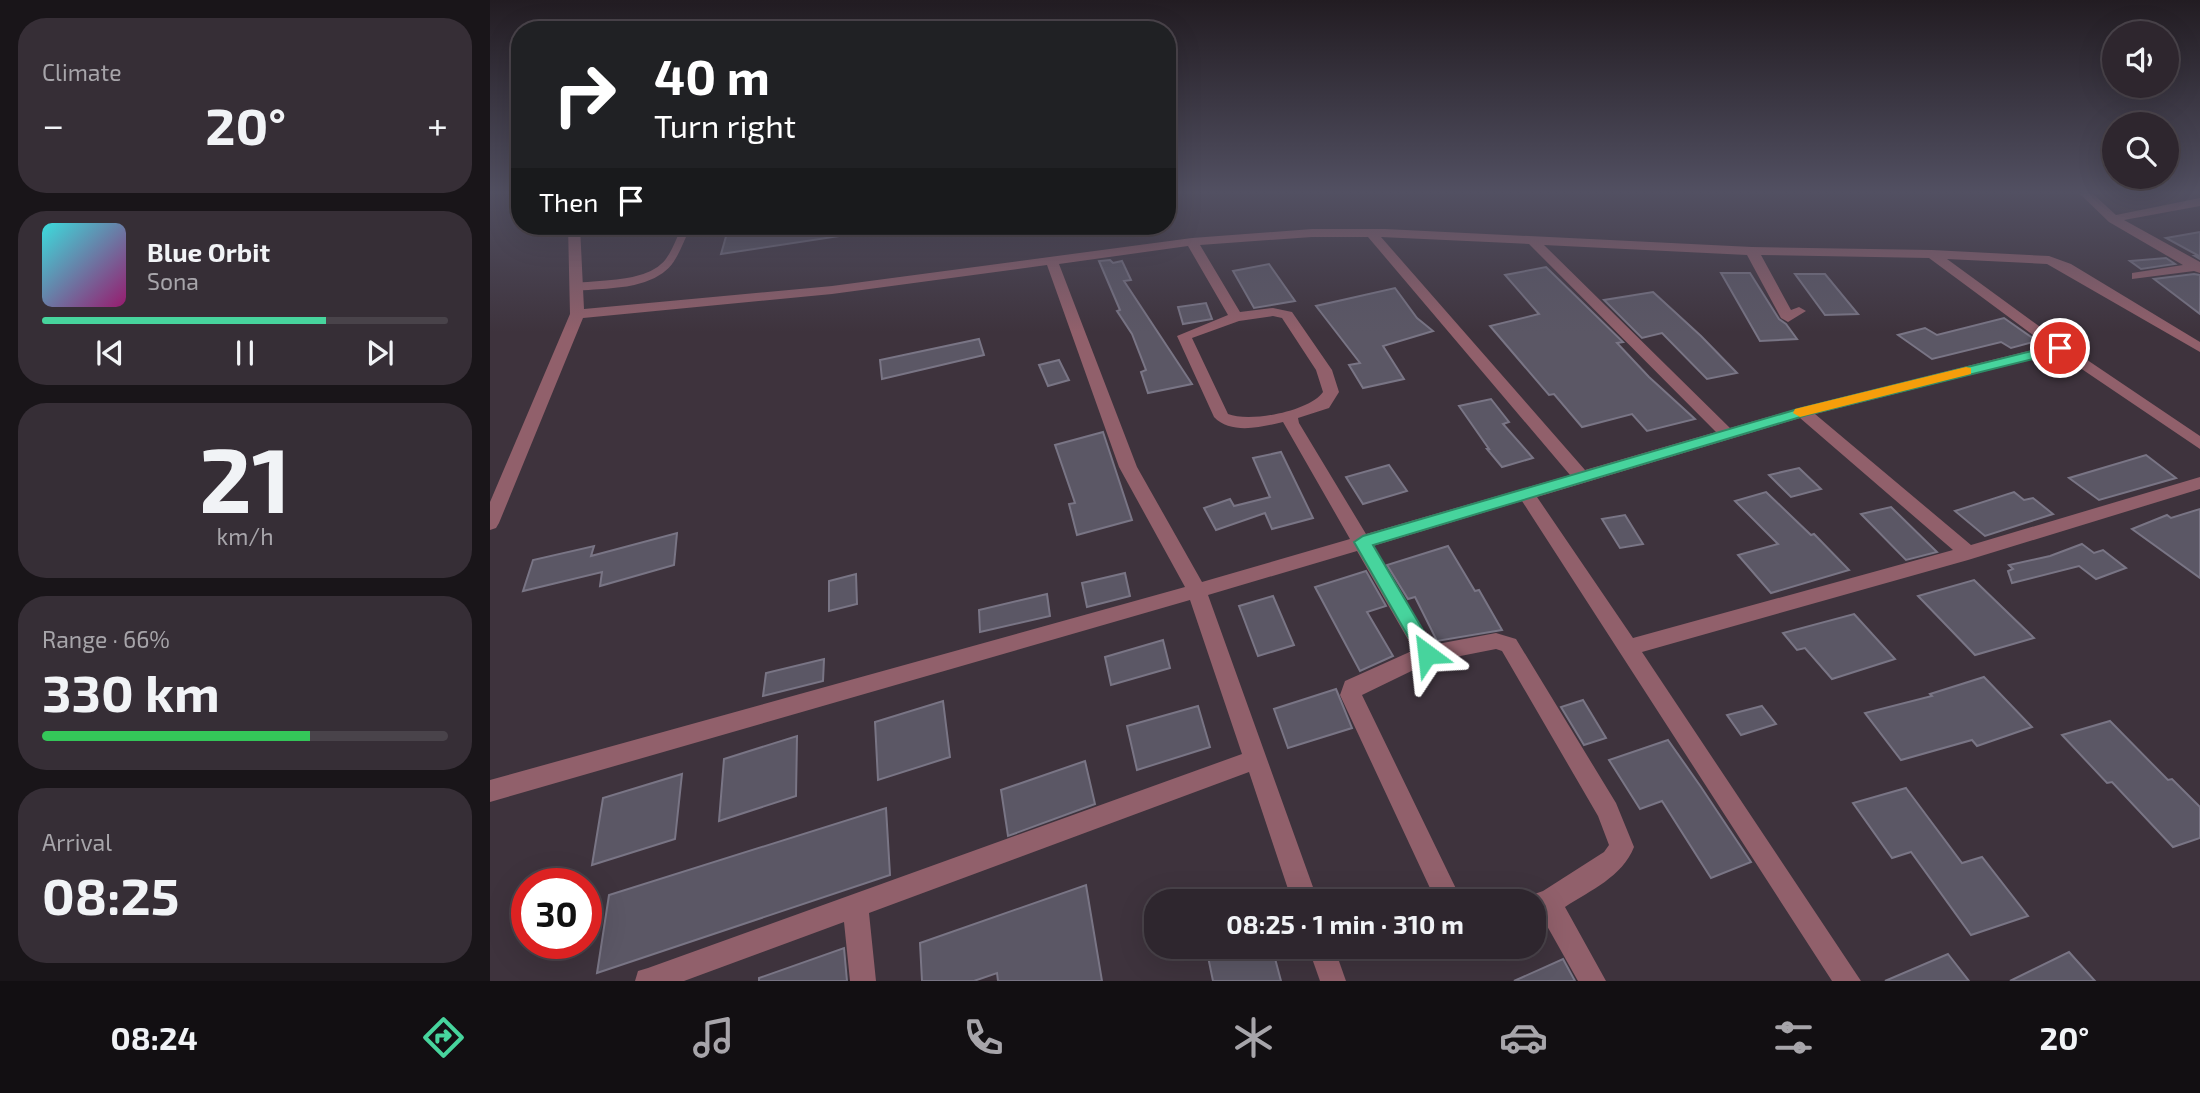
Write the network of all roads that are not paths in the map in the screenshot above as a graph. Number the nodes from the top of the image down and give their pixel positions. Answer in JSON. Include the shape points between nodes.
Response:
{"nodes":[{"id":1,"x":574,"y":240,"type":"edge"},
{"id":2,"x":680,"y":240,"type":"edge"},
{"id":3,"x":1222,"y":240,"type":"edge"},
{"id":4,"x":1377,"y":240,"type":"edge"},
{"id":5,"x":1508,"y":240,"type":"edge"},
{"id":6,"x":2150,"y":240,"type":"edge"},
{"id":7,"x":1533,"y":241,"type":"junction"},
{"id":8,"x":1192,"y":242,"type":"junction"},
{"id":9,"x":1752,"y":251,"type":"junction"},
{"id":10,"x":1933,"y":254,"type":"junction"},
{"id":11,"x":1051,"y":259,"type":"junction"},
{"id":12,"x":2198,"y":267,"type":"edge"},
{"id":13,"x":2137,"y":276,"type":"dead end"},
{"id":14,"x":576,"y":287,"type":"junction"},
{"id":15,"x":1799,"y":311,"type":"dead end"},
{"id":16,"x":577,"y":314,"type":"junction"},
{"id":17,"x":1236,"y":317,"type":"junction"},
{"id":18,"x":2060,"y":348,"type":"junction"},
{"id":19,"x":2200,"y":348,"type":"edge"},
{"id":20,"x":1803,"y":412,"type":"junction"},
{"id":21,"x":1290,"y":415,"type":"junction"},
{"id":22,"x":1727,"y":434,"type":"junction"},
{"id":23,"x":2200,"y":444,"type":"edge"},
{"id":24,"x":1581,"y":477,"type":"junction"},
{"id":25,"x":2200,"y":483,"type":"edge"},
{"id":26,"x":1526,"y":494,"type":"junction"},
{"id":27,"x":490,"y":523,"type":"edge"},
{"id":28,"x":1363,"y":542,"type":"junction"},
{"id":29,"x":1968,"y":553,"type":"junction"},
{"id":30,"x":1196,"y":591,"type":"junction"},
{"id":31,"x":1628,"y":648,"type":"junction"},
{"id":32,"x":1427,"y":654,"type":"junction"},
{"id":33,"x":1256,"y":759,"type":"junction"},
{"id":34,"x":490,"y":791,"type":"edge"},
{"id":35,"x":1301,"y":889,"type":"edge"},
{"id":36,"x":1443,"y":889,"type":"edge"},
{"id":37,"x":1546,"y":902,"type":"edge"},
{"id":38,"x":855,"y":905,"type":"junction"},
{"id":39,"x":1546,"y":912,"type":"edge"},
{"id":40,"x":1325,"y":959,"type":"edge"},
{"id":41,"x":648,"y":981,"type":"edge"},
{"id":42,"x":863,"y":981,"type":"edge"},
{"id":43,"x":1333,"y":981,"type":"edge"},
{"id":44,"x":1593,"y":981,"type":"edge"},
{"id":45,"x":1848,"y":981,"type":"edge"}],
"edges":[{"from":1,"to":14,"type":"street"},
{"from":2,"to":14,"type":"lane","via":[[658,271]]},
{"from":3,"to":8,"type":"street"},
{"from":4,"to":24,"type":"street"},
{"from":5,"to":7,"type":"street"},
{"from":6,"to":12,"type":"street"},
{"from":7,"to":9,"type":"street"},
{"from":7,"to":22,"type":"street"},
{"from":8,"to":11,"type":"street"},
{"from":8,"to":17,"type":"street"},
{"from":9,"to":10,"type":"street"},
{"from":9,"to":15,"type":"street","via":[[1788,318]]},
{"from":10,"to":18,"type":"street"},
{"from":10,"to":19,"type":"street","via":[[2049,260]]},
{"from":11,"to":16,"type":"street","via":[[832,289]]},
{"from":11,"to":30,"type":"street","via":[[1128,467]]},
{"from":12,"to":13,"type":"street"},
{"from":14,"to":16,"type":"street"},
{"from":16,"to":27,"type":"street"},
{"from":17,"to":21,"type":"street","via":[[1273,312],[1287,315],[1324,370],[1331,392],[1323,404]]},
{"from":17,"to":21,"type":"street","via":[[1184,336],[1222,417],[1249,424]]},
{"from":18,"to":20,"type":"street"},
{"from":18,"to":23,"type":"street"},
{"from":20,"to":22,"type":"street"},
{"from":20,"to":29,"type":"street"},
{"from":21,"to":28,"type":"street"},
{"from":22,"to":24,"type":"street"},
{"from":24,"to":26,"type":"street"},
{"from":25,"to":29,"type":"street"},
{"from":26,"to":28,"type":"street"},
{"from":26,"to":31,"type":"street"},
{"from":28,"to":30,"type":"street"},
{"from":28,"to":32,"type":"street"},
{"from":29,"to":31,"type":"street"},
{"from":30,"to":33,"type":"street"},
{"from":30,"to":34,"type":"street"},
{"from":31,"to":45,"type":"street"},
{"from":32,"to":36,"type":"street","via":[[1353,687],[1351,695]]},
{"from":32,"to":37,"type":"street","via":[[1496,641],[1509,645],[1608,811],[1622,847],[1613,861]]},
{"from":33,"to":35,"type":"street"},
{"from":33,"to":38,"type":"street"},
{"from":38,"to":41,"type":"street"},
{"from":38,"to":42,"type":"street"},
{"from":39,"to":44,"type":"street"},
{"from":40,"to":43,"type":"street"}]}
